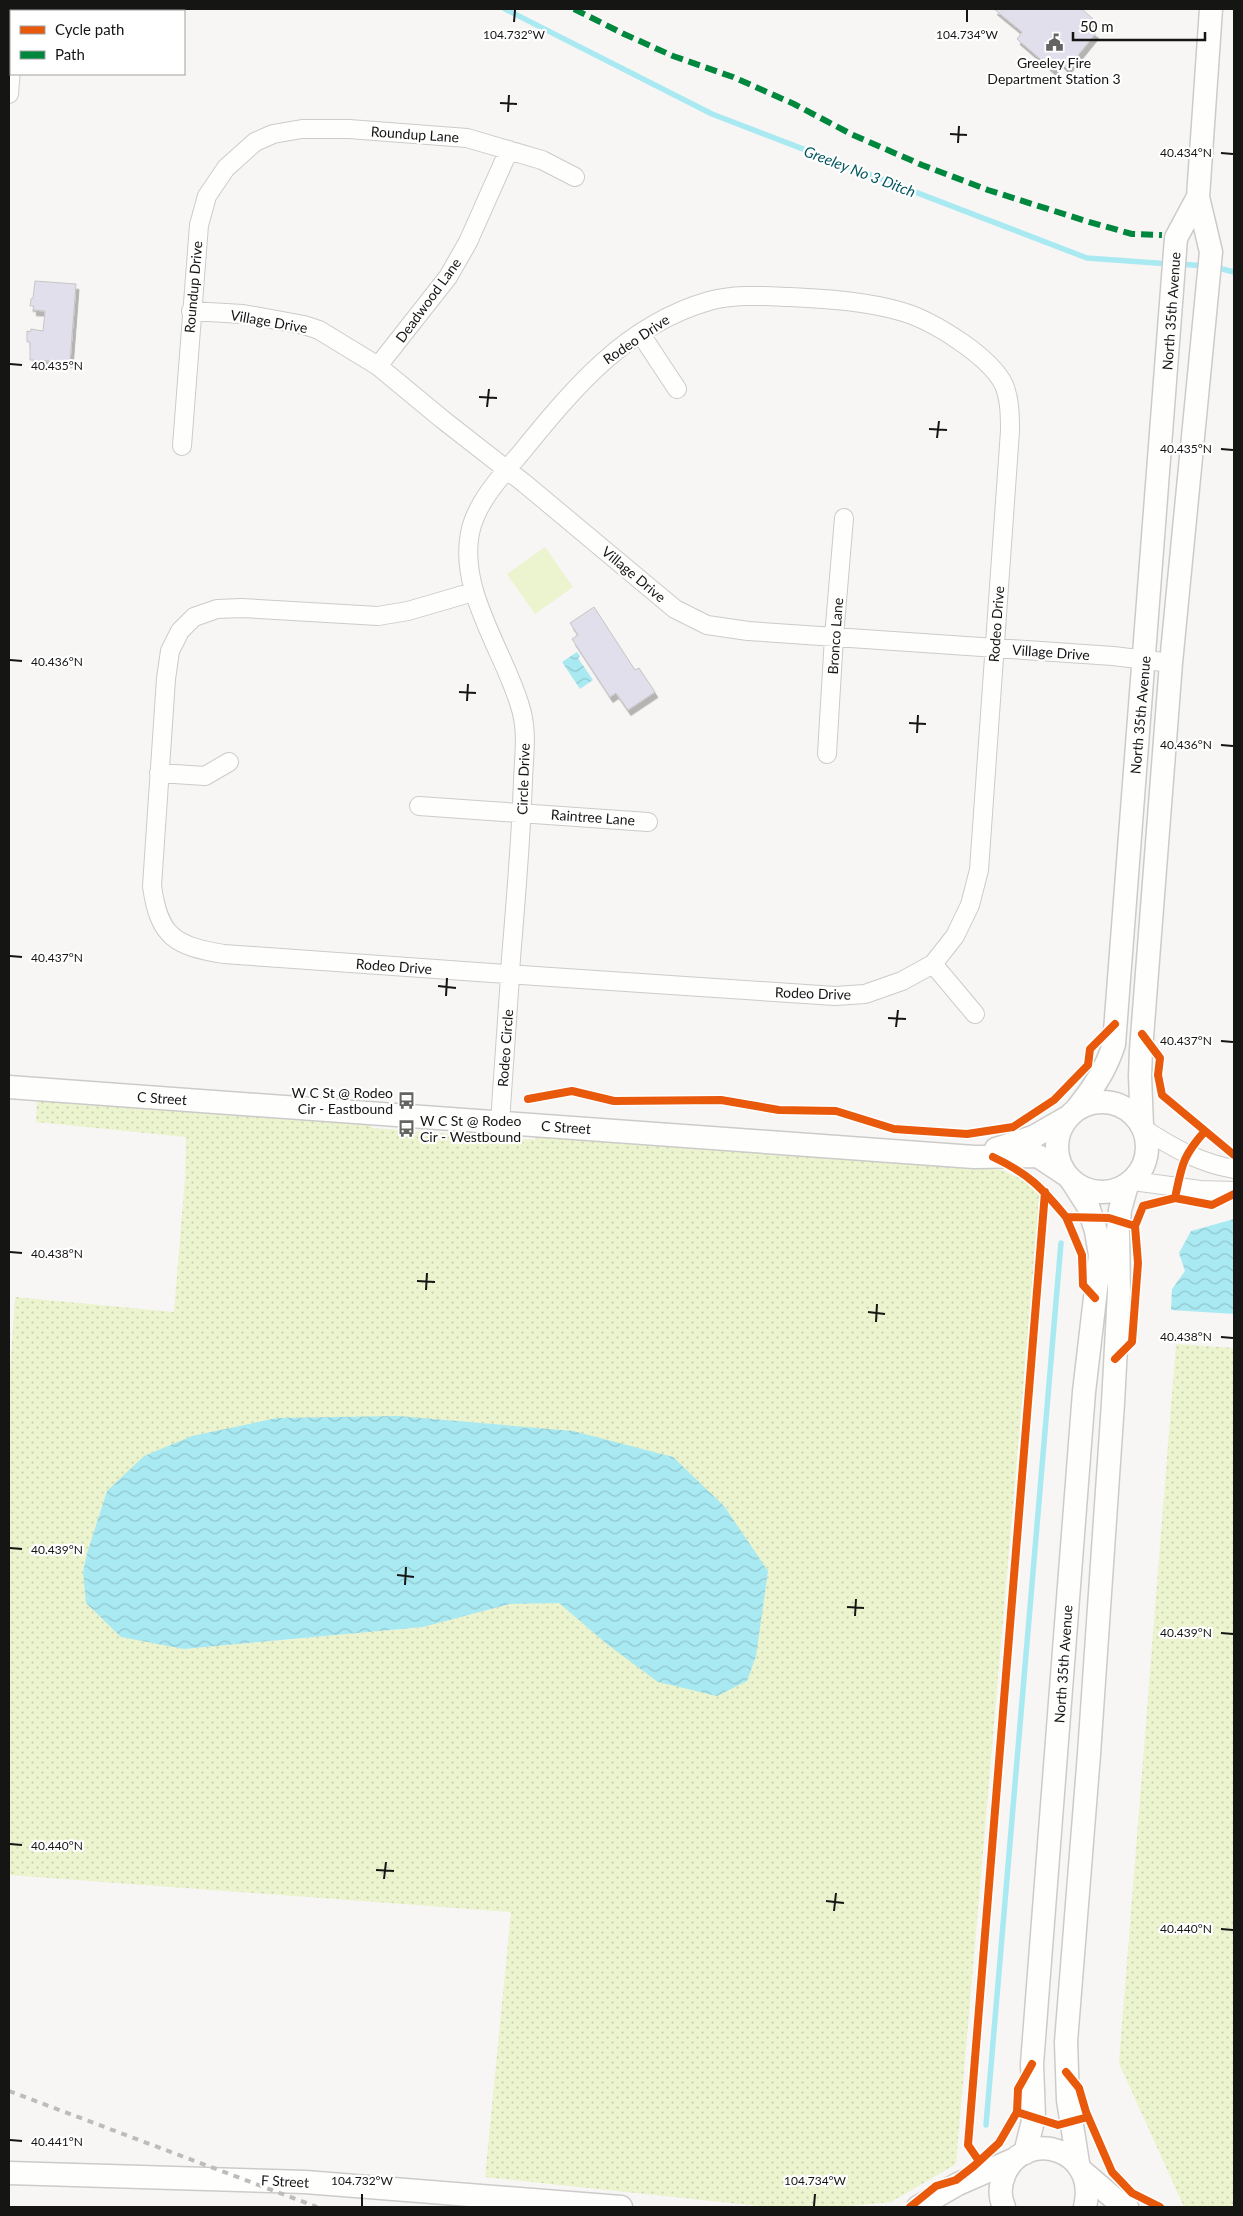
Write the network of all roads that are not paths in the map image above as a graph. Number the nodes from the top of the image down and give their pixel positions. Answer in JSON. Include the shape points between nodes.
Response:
{"nodes":[{"id":1,"x":1211,"y":9,"type":"edge"},
{"id":2,"x":11,"y":75,"type":"edge"},
{"id":3,"x":9,"y":94,"type":"edge"},
{"id":4,"x":251,"y":146,"type":"joint"},
{"id":5,"x":509,"y":150,"type":"junction"},
{"id":6,"x":575,"y":177,"type":"dead end"},
{"id":7,"x":1198,"y":197,"type":"junction"},
{"id":8,"x":191,"y":311,"type":"junction"},
{"id":9,"x":640,"y":333,"type":"junction"},
{"id":10,"x":378,"y":366,"type":"junction"},
{"id":11,"x":677,"y":389,"type":"dead end"},
{"id":12,"x":182,"y":446,"type":"dead end"},
{"id":13,"x":507,"y":469,"type":"junction"},
{"id":14,"x":844,"y":518,"type":"dead end"},
{"id":15,"x":474,"y":592,"type":"junction"},
{"id":16,"x":834,"y":637,"type":"junction"},
{"id":17,"x":994,"y":648,"type":"junction"},
{"id":18,"x":1145,"y":659,"type":"junction"},
{"id":19,"x":1171,"y":662,"type":"junction"},
{"id":20,"x":827,"y":754,"type":"dead end"},
{"id":21,"x":229,"y":762,"type":"dead end"},
{"id":22,"x":159,"y":774,"type":"junction"},
{"id":23,"x":418,"y":806,"type":"dead end"},
{"id":24,"x":522,"y":812,"type":"junction"},
{"id":25,"x":648,"y":822,"type":"dead end"},
{"id":26,"x":933,"y":964,"type":"junction"},
{"id":27,"x":510,"y":974,"type":"junction"},
{"id":28,"x":974,"y":1014,"type":"dead end"},
{"id":29,"x":9,"y":1087,"type":"edge"},
{"id":30,"x":1072,"y":1114,"type":"junction"},
{"id":31,"x":500,"y":1122,"type":"junction"},
{"id":32,"x":1143,"y":1128,"type":"junction"},
{"id":33,"x":974,"y":1157,"type":"junction"},
{"id":34,"x":1234,"y":1169,"type":"edge"},
{"id":35,"x":1068,"y":1178,"type":"junction"},
{"id":36,"x":1130,"y":1183,"type":"junction"},
{"id":37,"x":1234,"y":1191,"type":"edge"},
{"id":38,"x":1020,"y":2156,"type":"junction"},
{"id":39,"x":1080,"y":2167,"type":"junction"},
{"id":40,"x":9,"y":2173,"type":"edge"},
{"id":41,"x":621,"y":2207,"type":"edge"},
{"id":42,"x":918,"y":2207,"type":"edge"},
{"id":43,"x":1004,"y":2207,"type":"edge"},
{"id":44,"x":1085,"y":2207,"type":"edge"},
{"id":45,"x":1127,"y":2207,"type":"edge"}],
"edges":[{"from":1,"to":7,"type":"street"},
{"from":2,"to":3,"type":"street"},
{"from":4,"to":5,"type":"street","name":"Roundup Lane","via":[[273,134],[302,129],[349,129],[467,138]]},
{"from":4,"to":8,"type":"street","name":"Roundup Drive","via":[[226,168],[207,196],[199,225]]},
{"from":5,"to":6,"type":"street","name":"Roundup Lane","via":[[542,160]]},
{"from":5,"to":10,"type":"street","name":"Deadwood Lane","via":[[468,242],[448,277]]},
{"from":7,"to":18,"type":"street","name":"North 35th Avenue","via":[[1176,238]]},
{"from":7,"to":19,"type":"street","name":"North 35th Avenue","via":[[1211,252]]},
{"from":8,"to":10,"type":"street","name":"Village Drive","via":[[244,314],[304,325],[320,330]]},
{"from":8,"to":12,"type":"street","name":"Roundup Drive"},
{"from":9,"to":11,"type":"street"},
{"from":9,"to":13,"type":"street","name":"Rodeo Drive","via":[[606,357],[565,398]]},
{"from":9,"to":17,"type":"street","name":"Rodeo Drive","via":[[666,317],[710,301],[748,296],[843,300],[924,320],[972,350],[1003,384],[1010,409]]},
{"from":10,"to":13,"type":"street","name":"Village Drive"},
{"from":13,"to":15,"type":"street","name":"Rodeo Drive","via":[[481,504],[471,527],[468,556]]},
{"from":13,"to":16,"type":"street","name":"Village Drive","via":[[675,609],[707,625]]},
{"from":14,"to":16,"type":"street","name":"Bronco Lane"},
{"from":15,"to":22,"type":"street","name":"Rodeo Drive","via":[[378,616],[242,608],[217,609],[194,617],[180,631],[170,651]]},
{"from":15,"to":24,"type":"street","name":"Circle Drive","via":[[520,705],[525,728]]},
{"from":16,"to":17,"type":"street","name":"Village Drive"},
{"from":16,"to":20,"type":"street","name":"Bronco Lane"},
{"from":17,"to":18,"type":"street","name":"Village Drive"},
{"from":17,"to":26,"type":"street","name":"Rodeo Drive","via":[[979,870],[967,913],[955,936]]},
{"from":18,"to":19,"type":"street","name":"Village Drive"},
{"from":18,"to":30,"type":"street","name":"North 35th Avenue","via":[[1114,1044],[1108,1064]]},
{"from":19,"to":32,"type":"street","name":"North 35th Avenue","via":[[1141,1050]]},
{"from":21,"to":22,"type":"street","via":[[205,776]]},
{"from":22,"to":27,"type":"street","name":"Rodeo Drive","via":[[152,886],[155,907],[166,931],[185,945],[224,954]]},
{"from":23,"to":24,"type":"street","name":"Raintree Lane"},
{"from":24,"to":25,"type":"street","name":"Raintree Lane"},
{"from":24,"to":27,"type":"street","name":"Circle Drive"},
{"from":26,"to":27,"type":"street","name":"Rodeo Drive","via":[[902,980],[853,996]]},
{"from":26,"to":28,"type":"street"},
{"from":27,"to":31,"type":"street","name":"Rodeo Circle"},
{"from":29,"to":31,"type":"street","name":"C Street"},
{"from":30,"to":32,"type":"street","via":[[1088,1104],[1104,1102],[1132,1114]]},
{"from":30,"to":33,"type":"street","name":"C Street","via":[[1033,1137]]},
{"from":30,"to":35,"type":"street","via":[[1061,1127],[1057,1139],[1060,1163]]},
{"from":31,"to":33,"type":"street","name":"C Street"},
{"from":32,"to":34,"type":"street","via":[[1186,1155]]},
{"from":32,"to":36,"type":"street","via":[[1146,1157],[1141,1170]]},
{"from":33,"to":35,"type":"street","name":"C Street","via":[[1038,1156]]},
{"from":35,"to":36,"type":"street","via":[[1093,1192],[1105,1192]]},
{"from":35,"to":38,"type":"street","name":"North 35th Avenue","via":[[1088,1206],[1100,1256],[1084,1392],[1060,1690],[1032,2064],[1034,2117]]},
{"from":36,"to":37,"type":"street"},
{"from":36,"to":39,"type":"street","via":[[1120,1210],[1118,1231],[1119,1292],[1113,1394],[1066,2042],[1068,2100]]},
{"from":38,"to":39,"type":"street","via":[[1038,2149],[1051,2149],[1063,2153]]},
{"from":38,"to":42,"type":"street","via":[[958,2184]]},
{"from":38,"to":43,"type":"street","name":"North 35th Avenue","via":[[1007,2168],[1002,2179],[1000,2191]]},
{"from":39,"to":44,"type":"street","via":[[1087,2189]]},
{"from":39,"to":45,"type":"street"},
{"from":40,"to":41,"type":"street","name":"F Street","via":[[305,2182]]}]}
